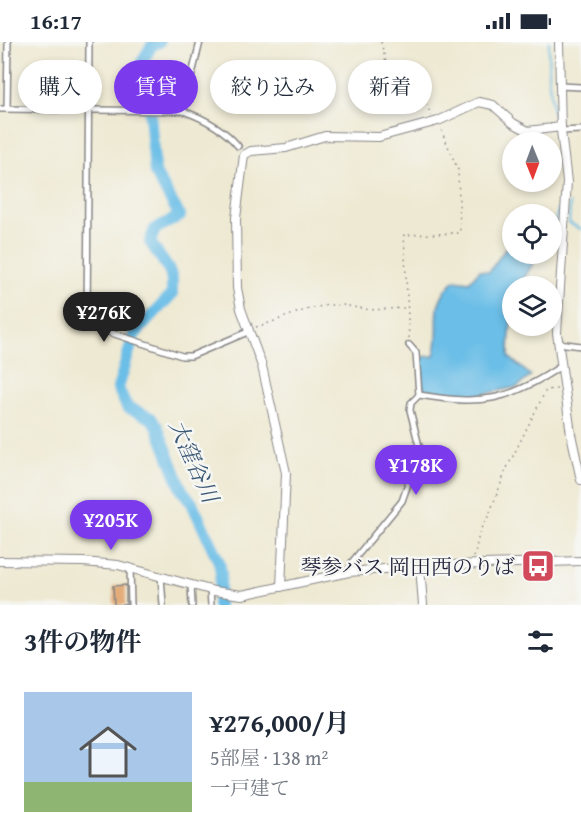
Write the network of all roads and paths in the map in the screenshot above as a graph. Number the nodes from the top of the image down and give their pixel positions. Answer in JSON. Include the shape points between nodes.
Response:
{"nodes":[{"id":1,"x":8,"y":42,"type":"edge"},
{"id":2,"x":89,"y":42,"type":"edge"},
{"id":3,"x":200,"y":42,"type":"edge"},
{"id":4,"x":381,"y":42,"type":"edge"},
{"id":5,"x":559,"y":42,"type":"edge"},
{"id":6,"x":89,"y":60,"type":"edge"},
{"id":7,"x":196,"y":60,"type":"edge"},
{"id":8,"x":558,"y":86,"type":"junction"},
{"id":9,"x":581,"y":87,"type":"edge"},
{"id":10,"x":0,"y":109,"type":"edge"},
{"id":11,"x":7,"y":109,"type":"junction"},
{"id":12,"x":18,"y":109,"type":"edge"},
{"id":13,"x":89,"y":114,"type":"edge"},
{"id":14,"x":191,"y":114,"type":"edge"},
{"id":15,"x":435,"y":122,"type":"junction"},
{"id":16,"x":558,"y":129,"type":"junction"},
{"id":17,"x":581,"y":130,"type":"edge"},
{"id":18,"x":238,"y":146,"type":"dead end"},
{"id":19,"x":406,"y":308,"type":"junction"},
{"id":20,"x":250,"y":330,"type":"junction"},
{"id":21,"x":558,"y":343,"type":"junction"},
{"id":22,"x":409,"y":345,"type":"joint"},
{"id":23,"x":581,"y":346,"type":"edge"},
{"id":24,"x":561,"y":366,"type":"junction"},
{"id":25,"x":564,"y":389,"type":"junction"},
{"id":26,"x":419,"y":395,"type":"junction"},
{"id":27,"x":581,"y":480,"type":"edge"},
{"id":28,"x":0,"y":561,"type":"edge"},
{"id":29,"x":581,"y":561,"type":"edge"},
{"id":30,"x":472,"y":563,"type":"junction"},
{"id":31,"x":420,"y":566,"type":"junction"},
{"id":32,"x":130,"y":567,"type":"junction"},
{"id":33,"x":349,"y":572,"type":"junction"},
{"id":34,"x":161,"y":576,"type":"junction"},
{"id":35,"x":191,"y":584,"type":"junction"},
{"id":36,"x":281,"y":587,"type":"junction"},
{"id":37,"x":215,"y":591,"type":"junction"},
{"id":38,"x":131,"y":605,"type":"edge"},
{"id":39,"x":163,"y":605,"type":"edge"},
{"id":40,"x":192,"y":605,"type":"edge"},
{"id":41,"x":211,"y":605,"type":"edge"},
{"id":42,"x":423,"y":605,"type":"edge"}],
"edges":[{"from":1,"to":11,"type":"street"},
{"from":2,"to":6,"type":"street"},
{"from":3,"to":7,"type":"street"},
{"from":4,"to":15,"type":"path","via":[[388,70],[415,67]]},
{"from":5,"to":8,"type":"street"},
{"from":8,"to":9,"type":"street"},
{"from":8,"to":16,"type":"street"},
{"from":10,"to":11,"type":"street"},
{"from":11,"to":12,"type":"street"},
{"from":13,"to":20,"type":"street","via":[[87,325],[191,356]]},
{"from":14,"to":18,"type":"street","via":[[230,136]]},
{"from":15,"to":16,"type":"street","via":[[486,102],[524,129]]},
{"from":15,"to":19,"type":"path","via":[[458,170],[460,233],[404,235]]},
{"from":15,"to":20,"type":"street","via":[[379,137],[325,136],[286,148],[246,152],[236,218],[236,275],[241,309]]},
{"from":16,"to":17,"type":"street"},
{"from":16,"to":21,"type":"street","via":[[567,182]]},
{"from":19,"to":20,"type":"path","via":[[330,305],[297,311]]},
{"from":19,"to":22,"type":"path"},
{"from":20,"to":36,"type":"street","via":[[268,388],[286,473]]},
{"from":21,"to":23,"type":"street"},
{"from":21,"to":24,"type":"street"},
{"from":22,"to":26,"type":"street","via":[[416,353]]},
{"from":24,"to":25,"type":"street"},
{"from":24,"to":26,"type":"street","via":[[516,393],[458,401]]},
{"from":25,"to":27,"type":"street"},
{"from":25,"to":30,"type":"path","via":[[546,390],[480,530]]},
{"from":26,"to":33,"type":"street","via":[[410,410],[420,450],[402,501],[352,562]]},
{"from":28,"to":32,"type":"street"},
{"from":29,"to":30,"type":"street"},
{"from":30,"to":31,"type":"street"},
{"from":31,"to":33,"type":"street"},
{"from":31,"to":42,"type":"street"},
{"from":32,"to":34,"type":"street"},
{"from":32,"to":38,"type":"street"},
{"from":33,"to":36,"type":"street"},
{"from":34,"to":35,"type":"street"},
{"from":34,"to":39,"type":"street"},
{"from":35,"to":37,"type":"street"},
{"from":35,"to":40,"type":"street"},
{"from":36,"to":37,"type":"street","via":[[252,594]]},
{"from":37,"to":41,"type":"street"}]}
